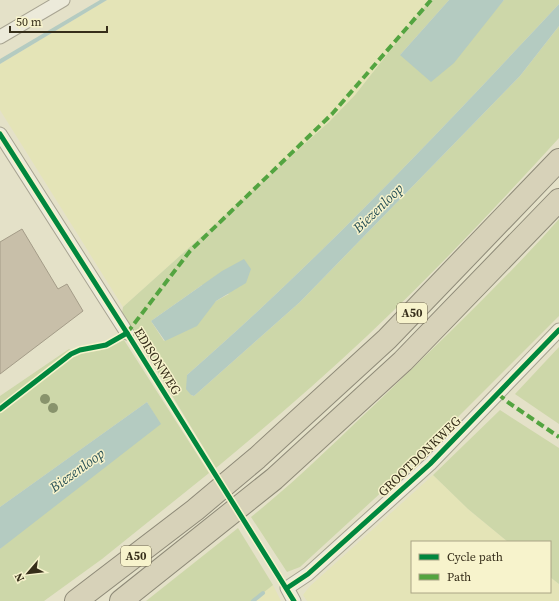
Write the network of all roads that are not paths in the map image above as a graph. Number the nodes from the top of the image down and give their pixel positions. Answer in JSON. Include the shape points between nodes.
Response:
{"nodes":[{"id":1,"x":63,"y":0,"type":"edge"},
{"id":2,"x":0,"y":37,"type":"edge"},
{"id":3,"x":0,"y":134,"type":"edge"},
{"id":4,"x":559,"y":160,"type":"edge"},
{"id":5,"x":559,"y":200,"type":"edge"},
{"id":6,"x":559,"y":330,"type":"edge"},
{"id":7,"x":127,"y":333,"type":"dead end"},
{"id":8,"x":76,"y":601,"type":"edge"},
{"id":9,"x":121,"y":601,"type":"edge"},
{"id":10,"x":294,"y":601,"type":"edge"}],
"edges":[{"from":1,"to":2,"type":"street"},
{"from":3,"to":7,"type":"street","name":"EDISONWEG"},
{"from":4,"to":8,"type":"highway","number":"A50","via":[[387,340],[257,458],[195,510]]},
{"from":5,"to":9,"type":"highway","number":"A50","via":[[403,362],[274,479]]},
{"from":6,"to":10,"type":"street","name":"GROOTDONKWEG","via":[[430,464],[308,574],[286,588]]}]}
